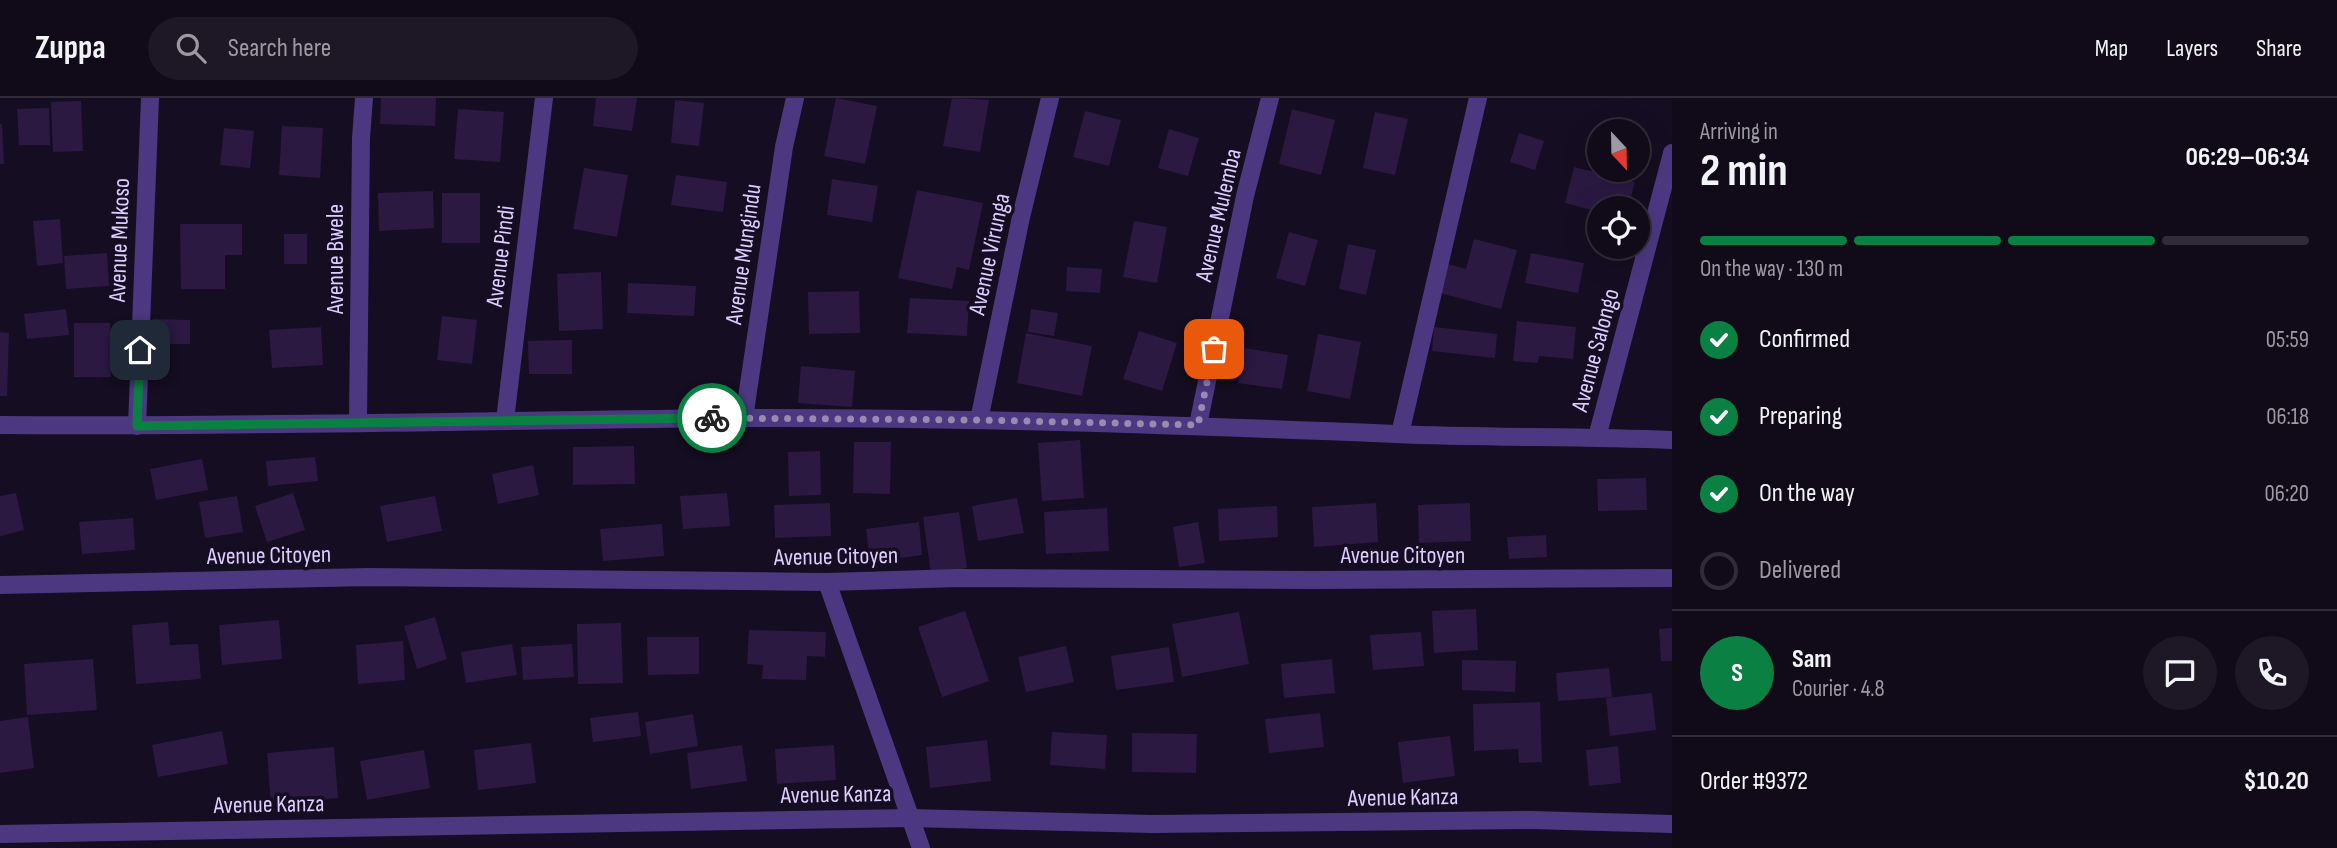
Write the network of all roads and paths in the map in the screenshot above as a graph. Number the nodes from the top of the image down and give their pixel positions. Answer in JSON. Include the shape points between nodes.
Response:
{"nodes":[{"id":1,"x":150,"y":98,"type":"edge"},
{"id":2,"x":364,"y":98,"type":"edge"},
{"id":3,"x":544,"y":98,"type":"edge"},
{"id":4,"x":795,"y":98,"type":"edge"},
{"id":5,"x":1050,"y":98,"type":"edge"},
{"id":6,"x":1270,"y":98,"type":"edge"},
{"id":7,"x":1478,"y":98,"type":"edge"},
{"id":8,"x":1672,"y":153,"type":"edge"},
{"id":9,"x":744,"y":418,"type":"junction"},
{"id":10,"x":505,"y":420,"type":"junction"},
{"id":11,"x":979,"y":420,"type":"junction"},
{"id":12,"x":358,"y":422,"type":"junction"},
{"id":13,"x":0,"y":425,"type":"edge"},
{"id":14,"x":1198,"y":425,"type":"junction"},
{"id":15,"x":137,"y":426,"type":"junction"},
{"id":16,"x":1400,"y":434,"type":"junction"},
{"id":17,"x":1597,"y":437,"type":"junction"},
{"id":18,"x":1672,"y":440,"type":"edge"},
{"id":19,"x":1672,"y":578,"type":"edge"},
{"id":20,"x":827,"y":582,"type":"junction"},
{"id":21,"x":0,"y":585,"type":"edge"},
{"id":22,"x":910,"y":818,"type":"junction"},
{"id":23,"x":1672,"y":824,"type":"edge"},
{"id":24,"x":0,"y":834,"type":"edge"},
{"id":25,"x":921,"y":848,"type":"edge"}],
"edges":[{"from":1,"to":15,"type":"street","name":"Avenue Mukoso"},
{"from":2,"to":12,"type":"street","name":"Avenue Bwele"},
{"from":3,"to":10,"type":"street","name":"Avenue Pindi"},
{"from":4,"to":9,"type":"street","name":"Avenue Mungindu","via":[[783,148]]},
{"from":5,"to":11,"type":"street","name":"Avenue Virunga"},
{"from":6,"to":14,"type":"street","name":"Avenue Mulemba"},
{"from":7,"to":16,"type":"street"},
{"from":8,"to":17,"type":"street","name":"Avenue Salongo"},
{"from":9,"to":10,"type":"street"},
{"from":9,"to":11,"type":"street"},
{"from":10,"to":12,"type":"street"},
{"from":11,"to":14,"type":"street"},
{"from":12,"to":15,"type":"street"},
{"from":13,"to":15,"type":"street"},
{"from":14,"to":16,"type":"street"},
{"from":16,"to":17,"type":"street"},
{"from":17,"to":18,"type":"street"},
{"from":19,"to":20,"type":"street","name":"Avenue Citoyen"},
{"from":20,"to":21,"type":"street","name":"Avenue Citoyen","via":[[369,577]]},
{"from":20,"to":22,"type":"street"},
{"from":22,"to":23,"type":"street","name":"Avenue Kanza","via":[[1152,824],[1532,820]]},
{"from":22,"to":24,"type":"street","name":"Avenue Kanza"},
{"from":22,"to":25,"type":"street"}]}
